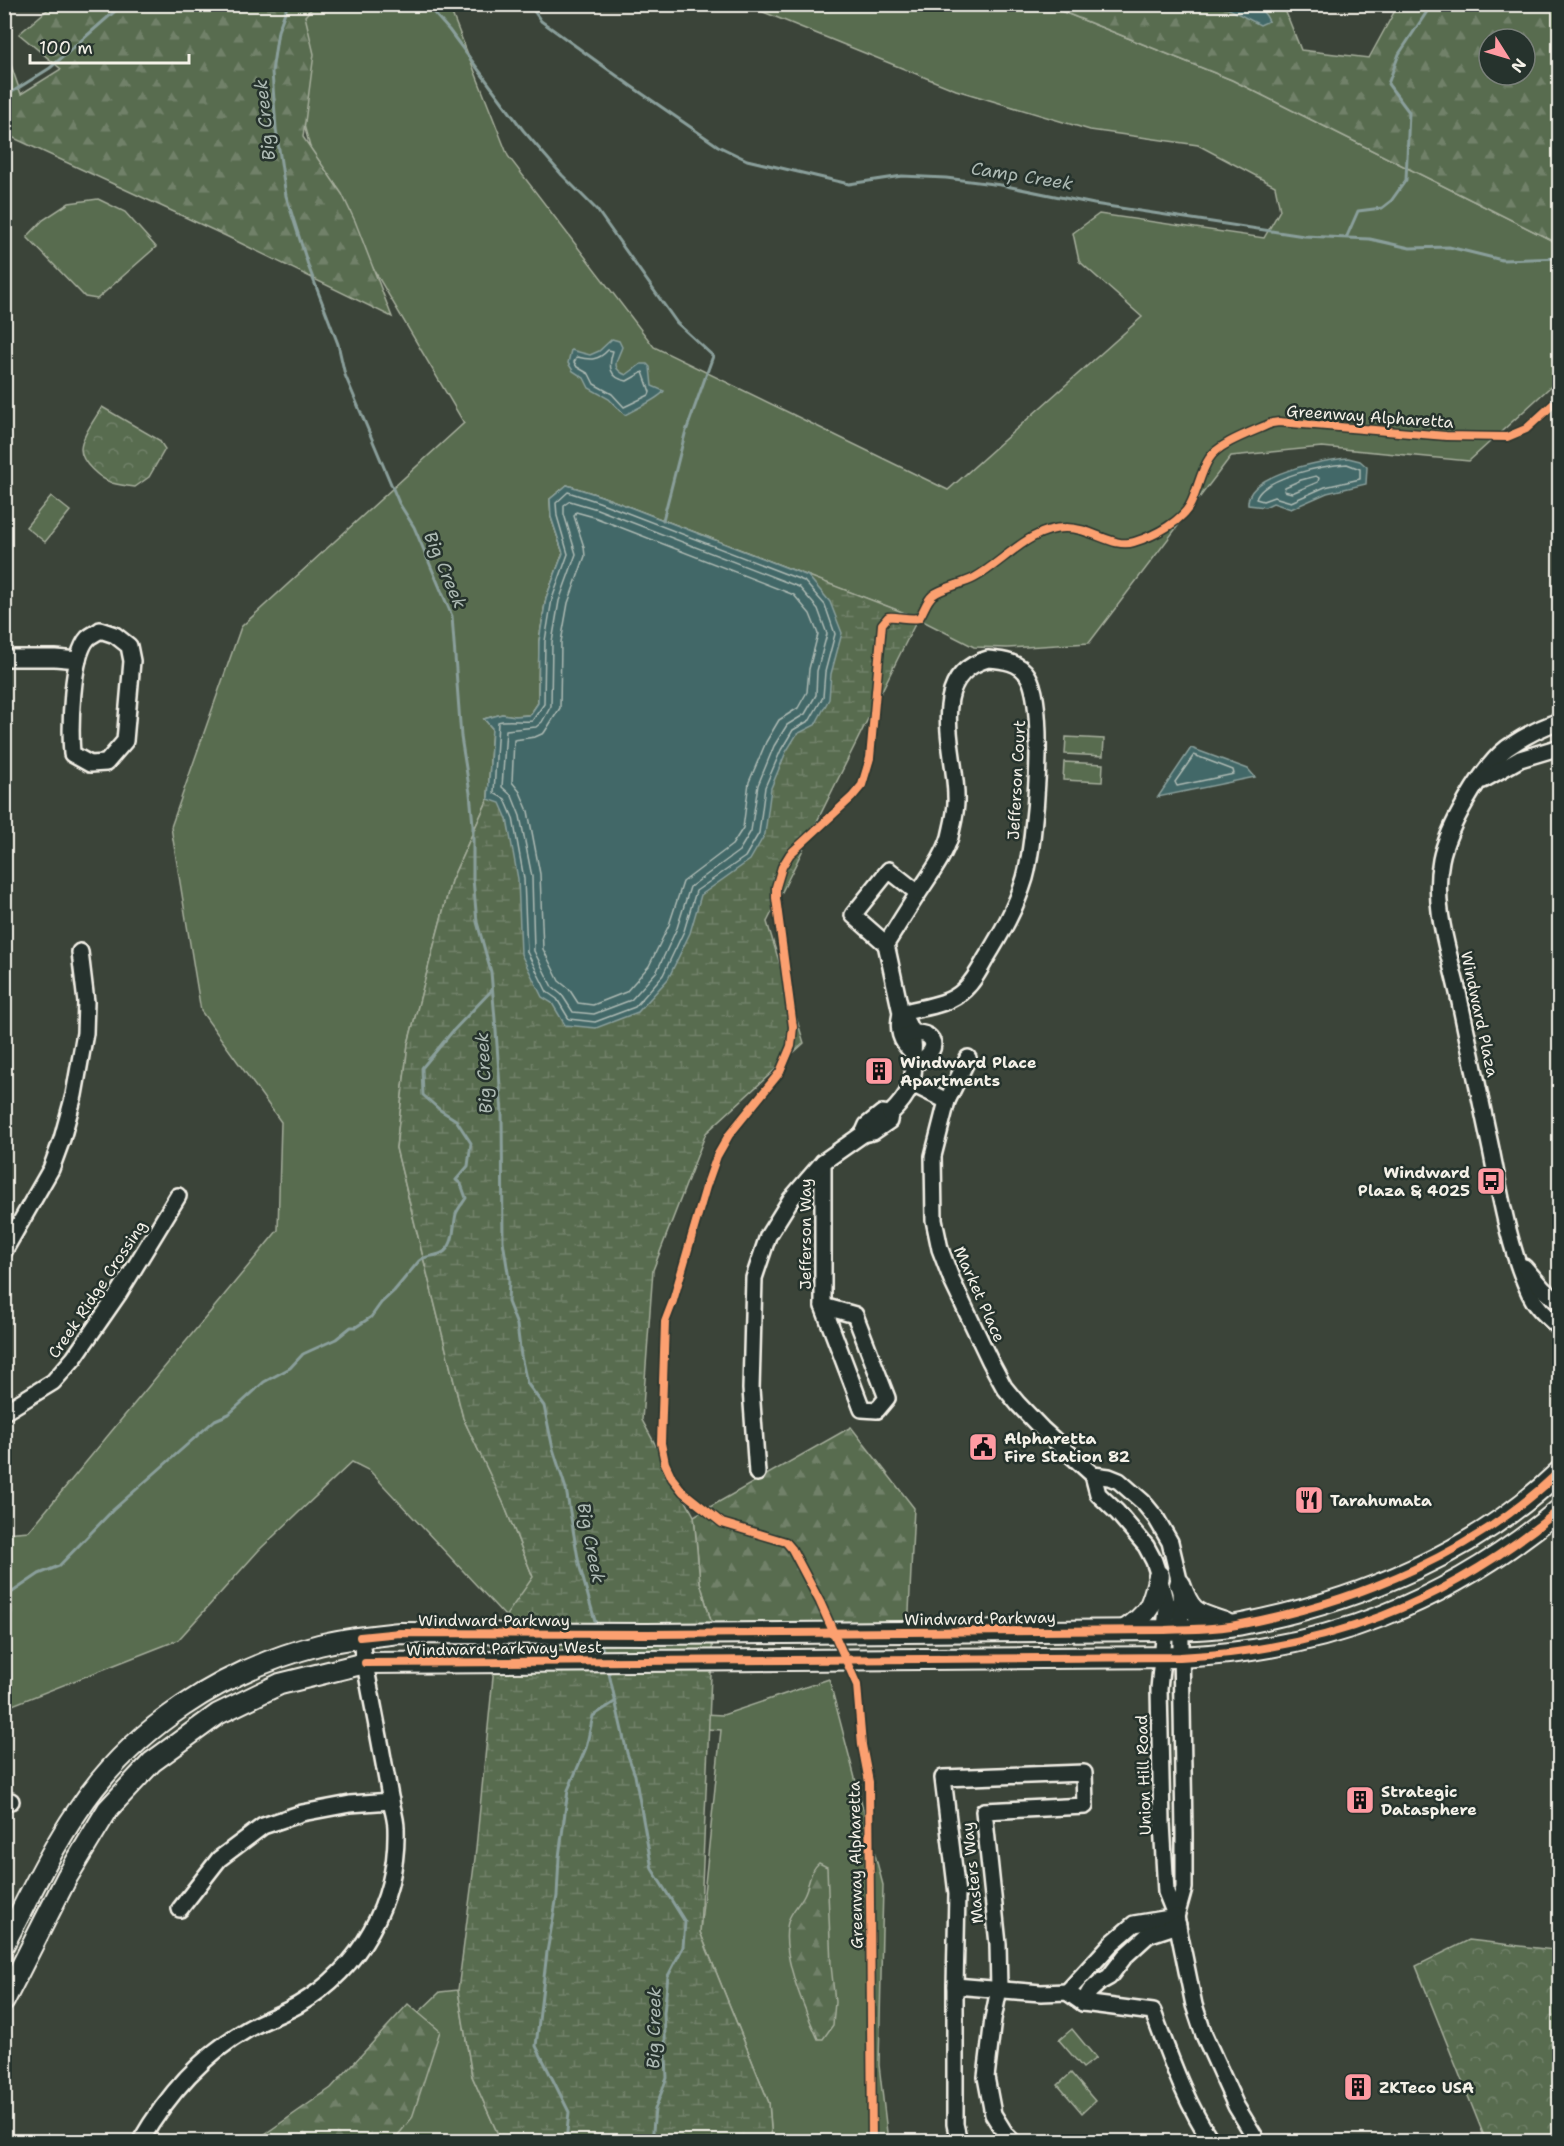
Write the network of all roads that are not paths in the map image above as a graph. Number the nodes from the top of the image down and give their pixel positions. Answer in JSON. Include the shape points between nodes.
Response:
{"nodes":[{"id":1,"x":4,"y":657,"type":"edge"},
{"id":2,"x":78,"y":660,"type":"junction"},
{"id":3,"x":1560,"y":721,"type":"edge"},
{"id":4,"x":1560,"y":747,"type":"edge"},
{"id":5,"x":1478,"y":783,"type":"junction"},
{"id":6,"x":918,"y":893,"type":"junction"},
{"id":7,"x":886,"y":944,"type":"junction"},
{"id":8,"x":80,"y":952,"type":"dead end"},
{"id":9,"x":901,"y":1013,"type":"junction"},
{"id":10,"x":906,"y":1035,"type":"junction"},
{"id":11,"x":968,"y":1058,"type":"dead end"},
{"id":12,"x":914,"y":1059,"type":"junction"},
{"id":13,"x":912,"y":1084,"type":"junction"},
{"id":14,"x":947,"y":1101,"type":"junction"},
{"id":15,"x":823,"y":1162,"type":"junction"},
{"id":16,"x":178,"y":1196,"type":"dead end"},
{"id":17,"x":4,"y":1251,"type":"edge"},
{"id":18,"x":1517,"y":1258,"type":"junction"},
{"id":19,"x":1560,"y":1303,"type":"edge"},
{"id":20,"x":823,"y":1306,"type":"junction"},
{"id":21,"x":1560,"y":1328,"type":"edge"},
{"id":22,"x":4,"y":1412,"type":"edge"},
{"id":23,"x":1560,"y":1471,"type":"edge"},
{"id":24,"x":757,"y":1473,"type":"dead end"},
{"id":25,"x":1093,"y":1475,"type":"junction"},
{"id":26,"x":1560,"y":1509,"type":"edge"},
{"id":27,"x":1159,"y":1576,"type":"junction"},
{"id":28,"x":1180,"y":1584,"type":"junction"},
{"id":29,"x":1230,"y":1625,"type":"junction"},
{"id":30,"x":1125,"y":1630,"type":"junction"},
{"id":31,"x":1173,"y":1630,"type":"junction"},
{"id":32,"x":360,"y":1637,"type":"junction"},
{"id":33,"x":1171,"y":1657,"type":"junction"},
{"id":34,"x":365,"y":1663,"type":"junction"},
{"id":35,"x":391,"y":1801,"type":"junction"},
{"id":36,"x":1184,"y":1824,"type":"junction"},
{"id":37,"x":1162,"y":1827,"type":"junction"},
{"id":38,"x":180,"y":1909,"type":"dead end"},
{"id":39,"x":1177,"y":1921,"type":"junction"},
{"id":40,"x":1134,"y":1924,"type":"junction"},
{"id":41,"x":1149,"y":1935,"type":"junction"},
{"id":42,"x":4,"y":1944,"type":"edge"},
{"id":43,"x":955,"y":1986,"type":"junction"},
{"id":44,"x":999,"y":1989,"type":"junction"},
{"id":45,"x":1067,"y":1992,"type":"junction"},
{"id":46,"x":4,"y":2001,"type":"edge"},
{"id":47,"x":1083,"y":2003,"type":"junction"},
{"id":48,"x":140,"y":2142,"type":"edge"},
{"id":49,"x":959,"y":2142,"type":"edge"},
{"id":50,"x":1013,"y":2142,"type":"edge"},
{"id":51,"x":1212,"y":2142,"type":"edge"},
{"id":52,"x":1258,"y":2142,"type":"edge"}],
"edges":[{"from":1,"to":2,"type":"street"},
{"from":2,"to":2,"type":"street","via":[[87,639],[100,630],[129,646],[132,661],[125,741],[106,763],[90,764],[72,753],[70,733]]},
{"from":3,"to":5,"type":"street","name":"Windward Plaza","via":[[1506,749]]},
{"from":4,"to":5,"type":"street","name":"Windward Plaza","via":[[1520,759]]},
{"from":5,"to":18,"type":"street","name":"Windward Plaza","via":[[1455,819],[1441,858],[1439,911]]},
{"from":6,"to":7,"type":"street","name":"Jefferson Court"},
{"from":6,"to":7,"type":"street","via":[[889,870],[853,915]]},
{"from":6,"to":9,"type":"street","name":"Jefferson Court","via":[[945,852],[956,810],[948,720],[954,685],[975,663],[988,659],[1017,664],[1035,688],[1039,728],[1032,845],[1020,892],[1000,935],[965,990],[954,999]]},
{"from":7,"to":9,"type":"street"},
{"from":8,"to":17,"type":"street","via":[[85,1033],[74,1095],[51,1169]]},
{"from":9,"to":10,"type":"street"},
{"from":10,"to":12,"type":"street","via":[[904,1045]]},
{"from":10,"to":12,"type":"street","via":[[926,1035],[934,1046],[929,1056]]},
{"from":11,"to":14,"type":"street","name":"Market Place"},
{"from":12,"to":13,"type":"street"},
{"from":13,"to":14,"type":"street"},
{"from":13,"to":15,"type":"street","via":[[888,1121],[867,1125],[863,1134]]},
{"from":14,"to":25,"type":"street","name":"Market Place","via":[[933,1156],[932,1184],[940,1249],[953,1283],[1004,1387],[1037,1424]]},
{"from":15,"to":20,"type":"street","name":"Jefferson Way"},
{"from":15,"to":24,"type":"street","via":[[791,1199],[768,1236],[754,1278],[751,1389]]},
{"from":16,"to":22,"type":"street","name":"Creek Ridge Crossing","via":[[74,1358],[53,1382]]},
{"from":18,"to":19,"type":"street","name":"Windward Plaza"},
{"from":18,"to":21,"type":"street","name":"Windward Plaza","via":[[1540,1311]]},
{"from":20,"to":20,"type":"street","name":"Jefferson Way","via":[[862,1409],[877,1410],[887,1398],[855,1315]]},
{"from":23,"to":29,"type":"main road","name":"Windward Parkway","via":[[1524,1504],[1482,1533],[1401,1574],[1310,1608]]},
{"from":25,"to":27,"type":"street","name":"Market Place","via":[[1098,1494],[1146,1546]]},
{"from":25,"to":28,"type":"street","name":"Market Place","via":[[1119,1481],[1156,1518],[1170,1542]]},
{"from":26,"to":33,"type":"main road","via":[[1466,1576],[1379,1618],[1296,1644]]},
{"from":27,"to":30,"type":"main road","via":[[1149,1609]]},
{"from":27,"to":31,"type":"street","name":"Market Place"},
{"from":28,"to":29,"type":"main road","via":[[1186,1603],[1194,1611]]},
{"from":28,"to":31,"type":"street","name":"Market Place"},
{"from":29,"to":31,"type":"main road","name":"Windward Parkway"},
{"from":30,"to":31,"type":"main road","name":"Windward Parkway"},
{"from":30,"to":32,"type":"main road","name":"Windward Parkway","via":[[400,1633]]},
{"from":31,"to":33,"type":"street","name":"Union Hill Road"},
{"from":32,"to":34,"type":"street"},
{"from":32,"to":42,"type":"main road","name":"Windward Parkway","via":[[281,1656],[244,1671],[196,1696],[150,1731],[111,1768],[78,1810]]},
{"from":33,"to":34,"type":"main road","name":"Windward Parkway West"},
{"from":33,"to":36,"type":"street","name":"Union Hill Road"},
{"from":33,"to":37,"type":"street","name":"Union Hill Road","via":[[1159,1700]]},
{"from":34,"to":35,"type":"street"},
{"from":34,"to":46,"type":"main road","name":"Windward Parkway West","via":[[280,1684],[218,1714],[152,1762],[108,1809],[67,1877]]},
{"from":35,"to":38,"type":"street","via":[[302,1813],[263,1826],[219,1859]]},
{"from":35,"to":48,"type":"street","via":[[397,1826],[394,1868],[384,1907],[366,1942],[310,1997],[235,2037],[198,2066],[167,2100]]},
{"from":36,"to":37,"type":"street"},
{"from":36,"to":39,"type":"street","name":"Union Hill Road","via":[[1184,1888]]},
{"from":37,"to":39,"type":"street","name":"Union Hill Road","via":[[1166,1892]]},
{"from":39,"to":40,"type":"street"},
{"from":39,"to":41,"type":"street"},
{"from":39,"to":52,"type":"street","name":"Union Hill Road","via":[[1204,2035],[1236,2106]]},
{"from":40,"to":41,"type":"street"},
{"from":40,"to":45,"type":"street"},
{"from":41,"to":47,"type":"street","via":[[1090,1991]]},
{"from":43,"to":44,"type":"street"},
{"from":43,"to":44,"type":"street","name":"Masters Way","via":[[957,1894],[943,1778],[1084,1773],[1085,1806],[984,1811]]},
{"from":43,"to":49,"type":"street","via":[[955,2124]]},
{"from":44,"to":45,"type":"street"},
{"from":44,"to":50,"type":"street","name":"Masters Way","via":[[986,2077],[993,2114]]},
{"from":45,"to":47,"type":"street"},
{"from":47,"to":51,"type":"street","via":[[1153,2012],[1179,2083]]}]}
